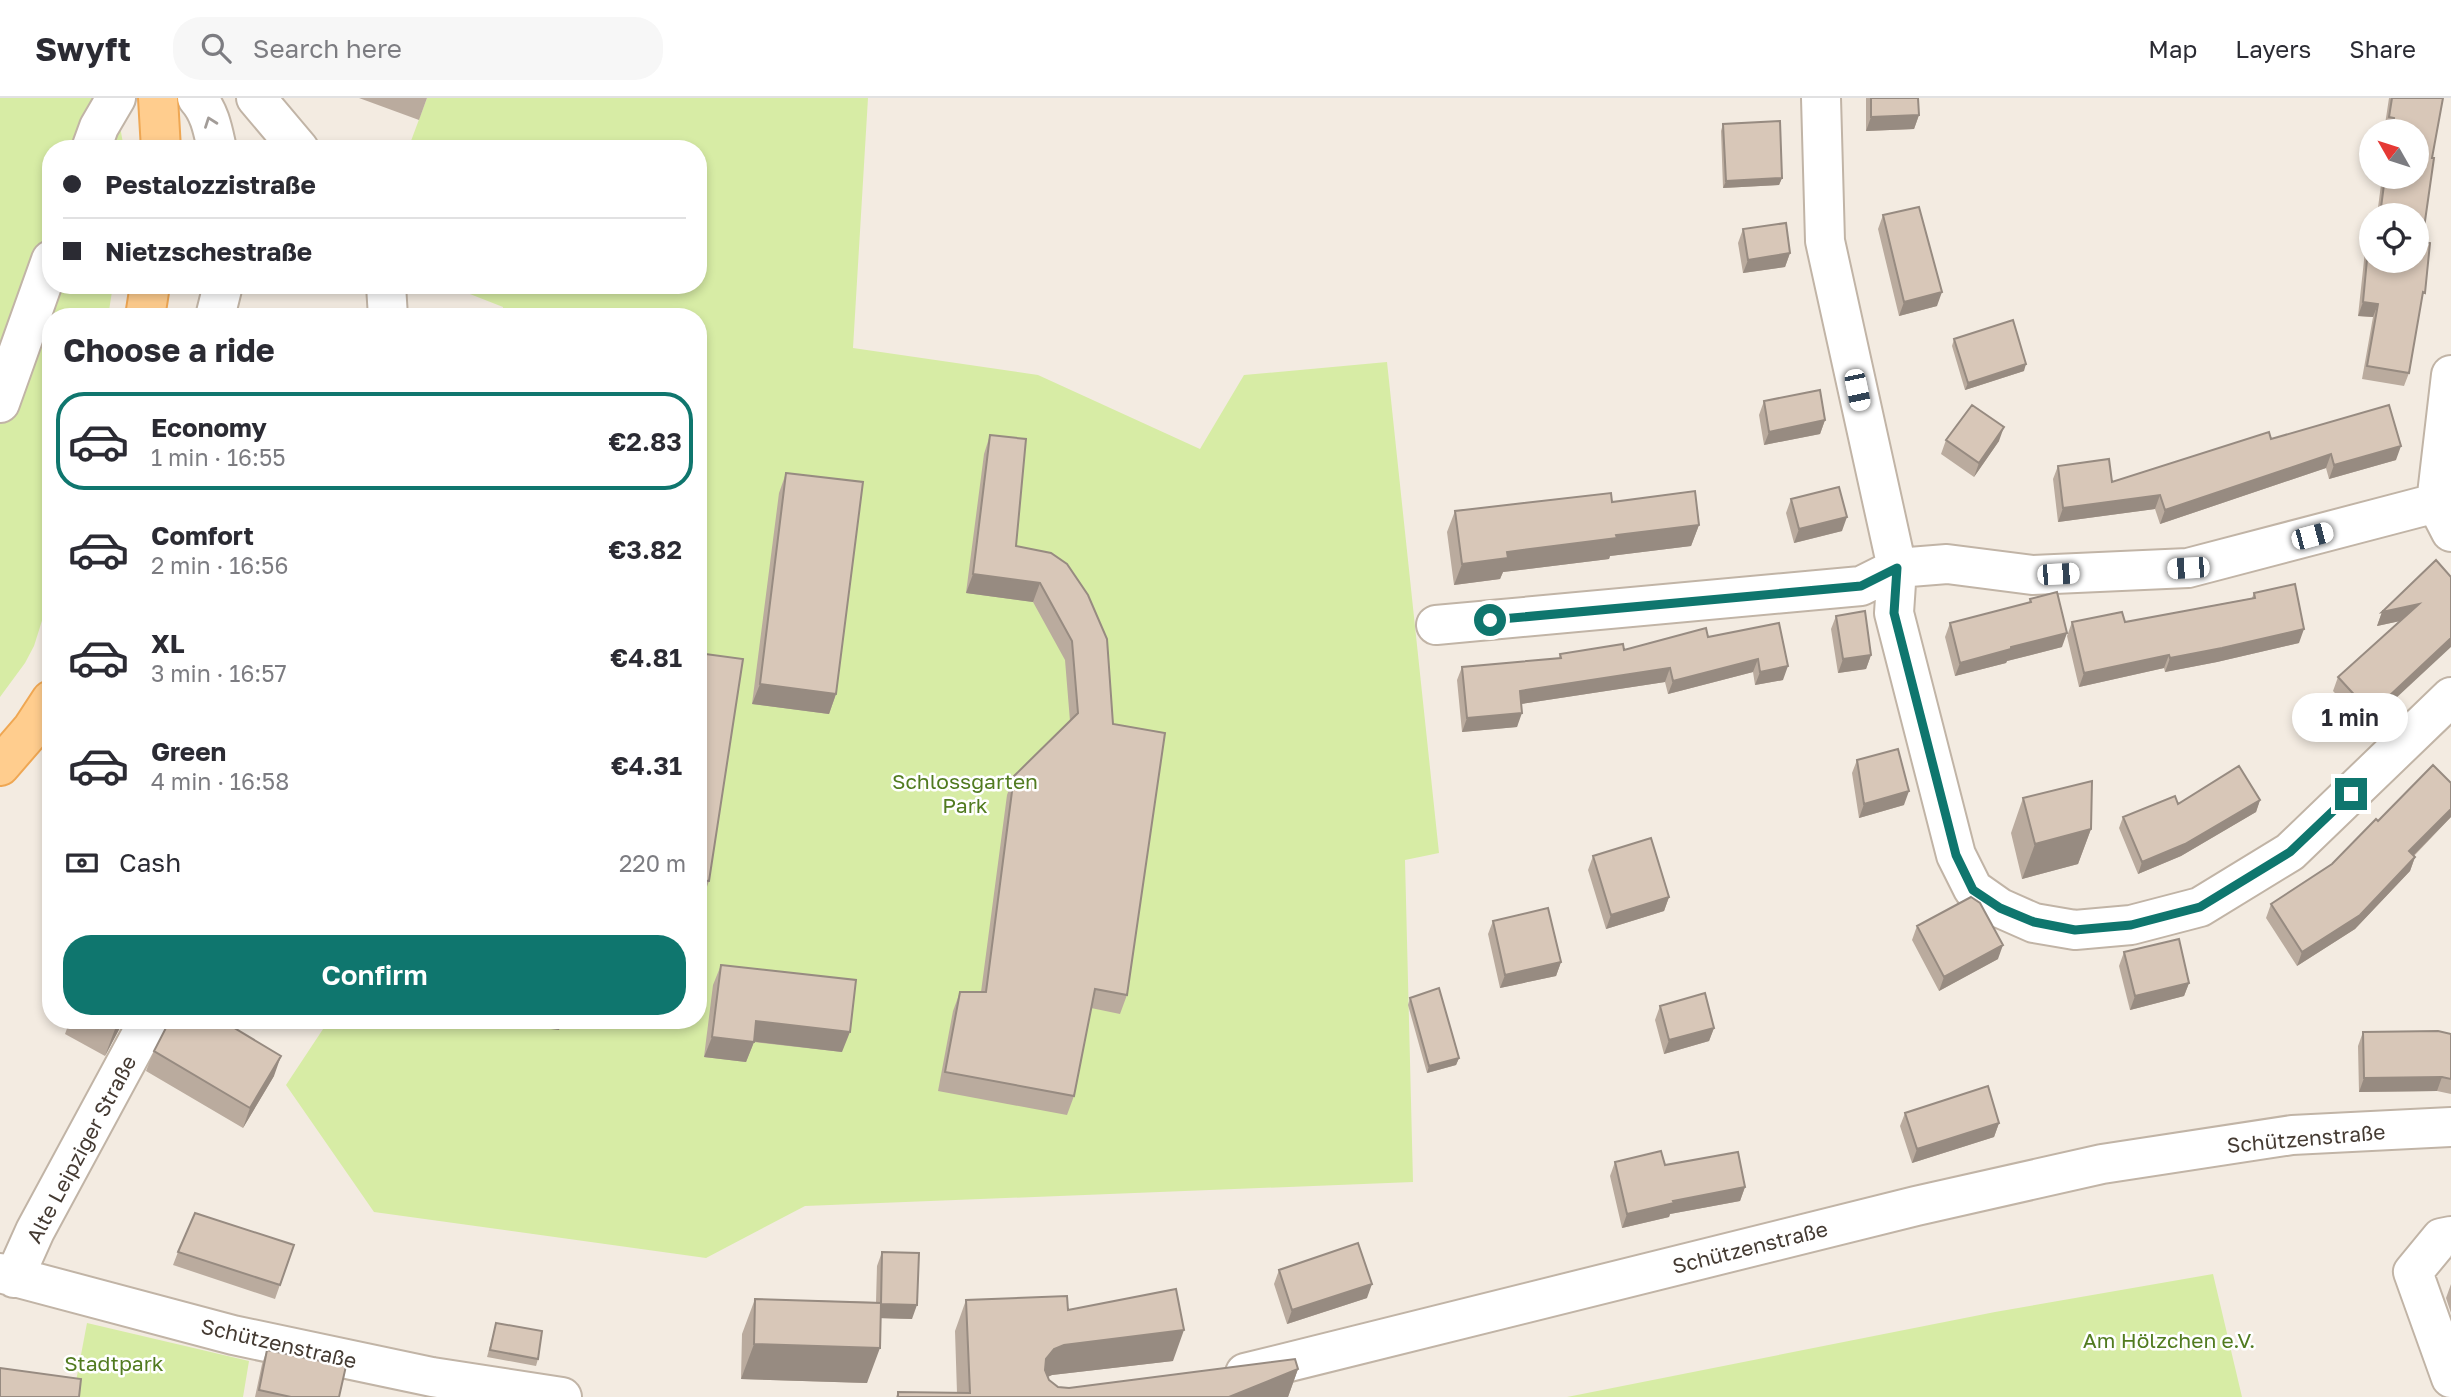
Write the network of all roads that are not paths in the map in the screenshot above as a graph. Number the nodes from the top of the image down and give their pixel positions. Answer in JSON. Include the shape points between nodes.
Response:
{"nodes":[{"id":1,"x":116,"y":98,"type":"edge"},
{"id":2,"x":158,"y":98,"type":"edge"},
{"id":3,"x":197,"y":98,"type":"edge"},
{"id":4,"x":256,"y":98,"type":"edge"},
{"id":5,"x":1821,"y":98,"type":"edge"},
{"id":6,"x":94,"y":140,"type":"edge"},
{"id":7,"x":160,"y":140,"type":"edge"},
{"id":8,"x":215,"y":140,"type":"edge"},
{"id":9,"x":291,"y":140,"type":"edge"},
{"id":10,"x":42,"y":285,"type":"edge"},
{"id":11,"x":2451,"y":375,"type":"edge"},
{"id":12,"x":0,"y":402,"type":"edge"},
{"id":13,"x":2446,"y":511,"type":"edge"},
{"id":14,"x":1897,"y":568,"type":"junction"},
{"id":15,"x":1437,"y":625,"type":"dead end"},
{"id":16,"x":2451,"y":697,"type":"edge"},
{"id":17,"x":42,"y":714,"type":"edge"},
{"id":18,"x":0,"y":766,"type":"edge"},
{"id":19,"x":144,"y":1029,"type":"edge"},
{"id":20,"x":2451,"y":1127,"type":"edge"},
{"id":21,"x":2451,"y":1236,"type":"edge"},
{"id":22,"x":7,"y":1275,"type":"edge"},
{"id":23,"x":1211,"y":1378,"type":"edge"},
{"id":24,"x":2451,"y":1378,"type":"edge"},
{"id":25,"x":562,"y":1397,"type":"edge"}],
"edges":[{"from":1,"to":6,"type":"street"},
{"from":2,"to":7,"type":"main road"},
{"from":8,"to":3,"type":"street","one_way":true},
{"from":4,"to":9,"type":"street"},
{"from":5,"to":14,"type":"street","via":[[1825,241]]},
{"from":10,"to":12,"type":"street"},
{"from":11,"to":13,"type":"street"},
{"from":13,"to":14,"type":"street","via":[[2188,568],[2032,575],[1947,564]]},
{"from":14,"to":15,"type":"street","via":[[1861,586]]},
{"from":14,"to":16,"type":"street","via":[[1894,613],[1956,855],[1973,890],[2034,922],[2075,930],[2131,925],[2200,907],[2290,852]]},
{"from":17,"to":18,"type":"main road"},
{"from":19,"to":22,"type":"street","name":"Alte Leipziger Straße","via":[[36,1231]]},
{"from":20,"to":23,"type":"street","name":"Schützenstraße","via":[[2292,1135],[2102,1164]]},
{"from":21,"to":24,"type":"street","via":[[2441,1238],[2413,1272]]},
{"from":22,"to":25,"type":"street","name":"Schützenstraße","via":[[233,1335],[432,1377]]}]}
